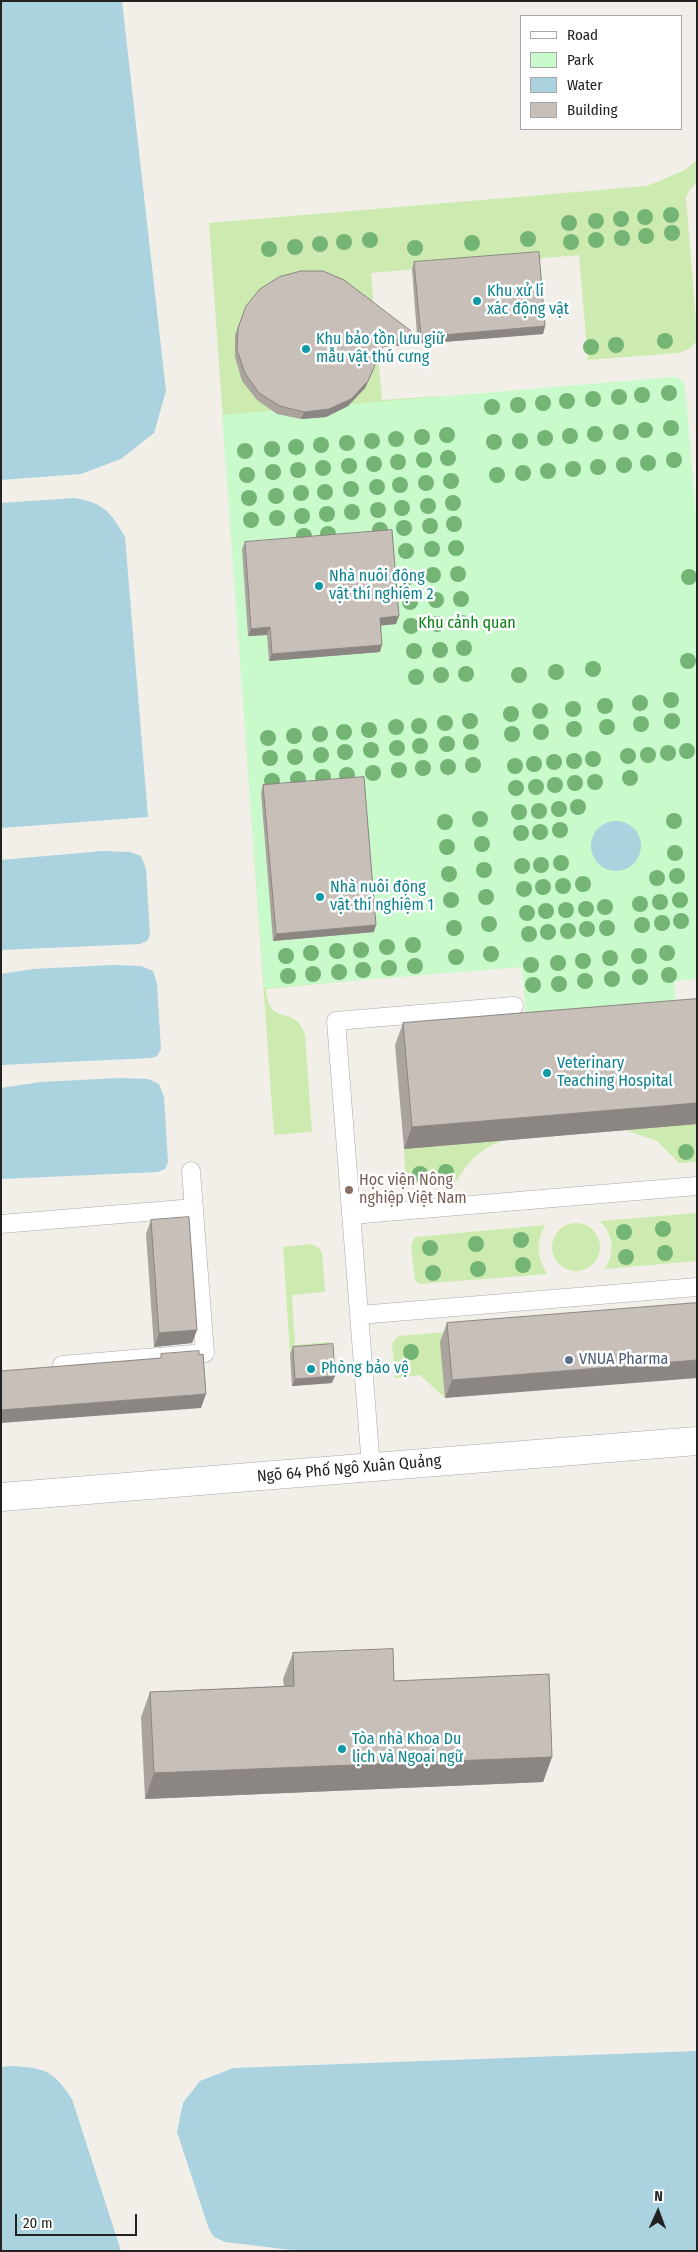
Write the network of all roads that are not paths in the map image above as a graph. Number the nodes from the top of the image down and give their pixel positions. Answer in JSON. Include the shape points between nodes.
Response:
{"nodes":[{"id":1,"x":514,"y":1006,"type":"dead end"},
{"id":2,"x":191,"y":1171,"type":"dead end"},
{"id":3,"x":697,"y":1186,"type":"edge"},
{"id":4,"x":194,"y":1208,"type":"junction"},
{"id":5,"x":351,"y":1215,"type":"junction"},
{"id":6,"x":1,"y":1224,"type":"edge"},
{"id":7,"x":697,"y":1287,"type":"edge"},
{"id":8,"x":359,"y":1315,"type":"junction"},
{"id":9,"x":62,"y":1365,"type":"edge"},
{"id":10,"x":697,"y":1441,"type":"edge"},
{"id":11,"x":371,"y":1467,"type":"junction"},
{"id":12,"x":1,"y":1497,"type":"edge"}],
"edges":[{"from":1,"to":5,"type":"lane","via":[[336,1021]]},
{"from":2,"to":4,"type":"lane"},
{"from":3,"to":5,"type":"lane"},
{"from":4,"to":6,"type":"lane"},
{"from":4,"to":9,"type":"lane","via":[[205,1353]]},
{"from":5,"to":8,"type":"lane"},
{"from":7,"to":8,"type":"lane"},
{"from":8,"to":11,"type":"lane"},
{"from":10,"to":11,"type":"street","name":"Ngõ 64 Phố Ngô Xuân Quảng"},
{"from":11,"to":12,"type":"street","name":"Ngõ 64 Phố Ngô Xuân Quảng"}]}
